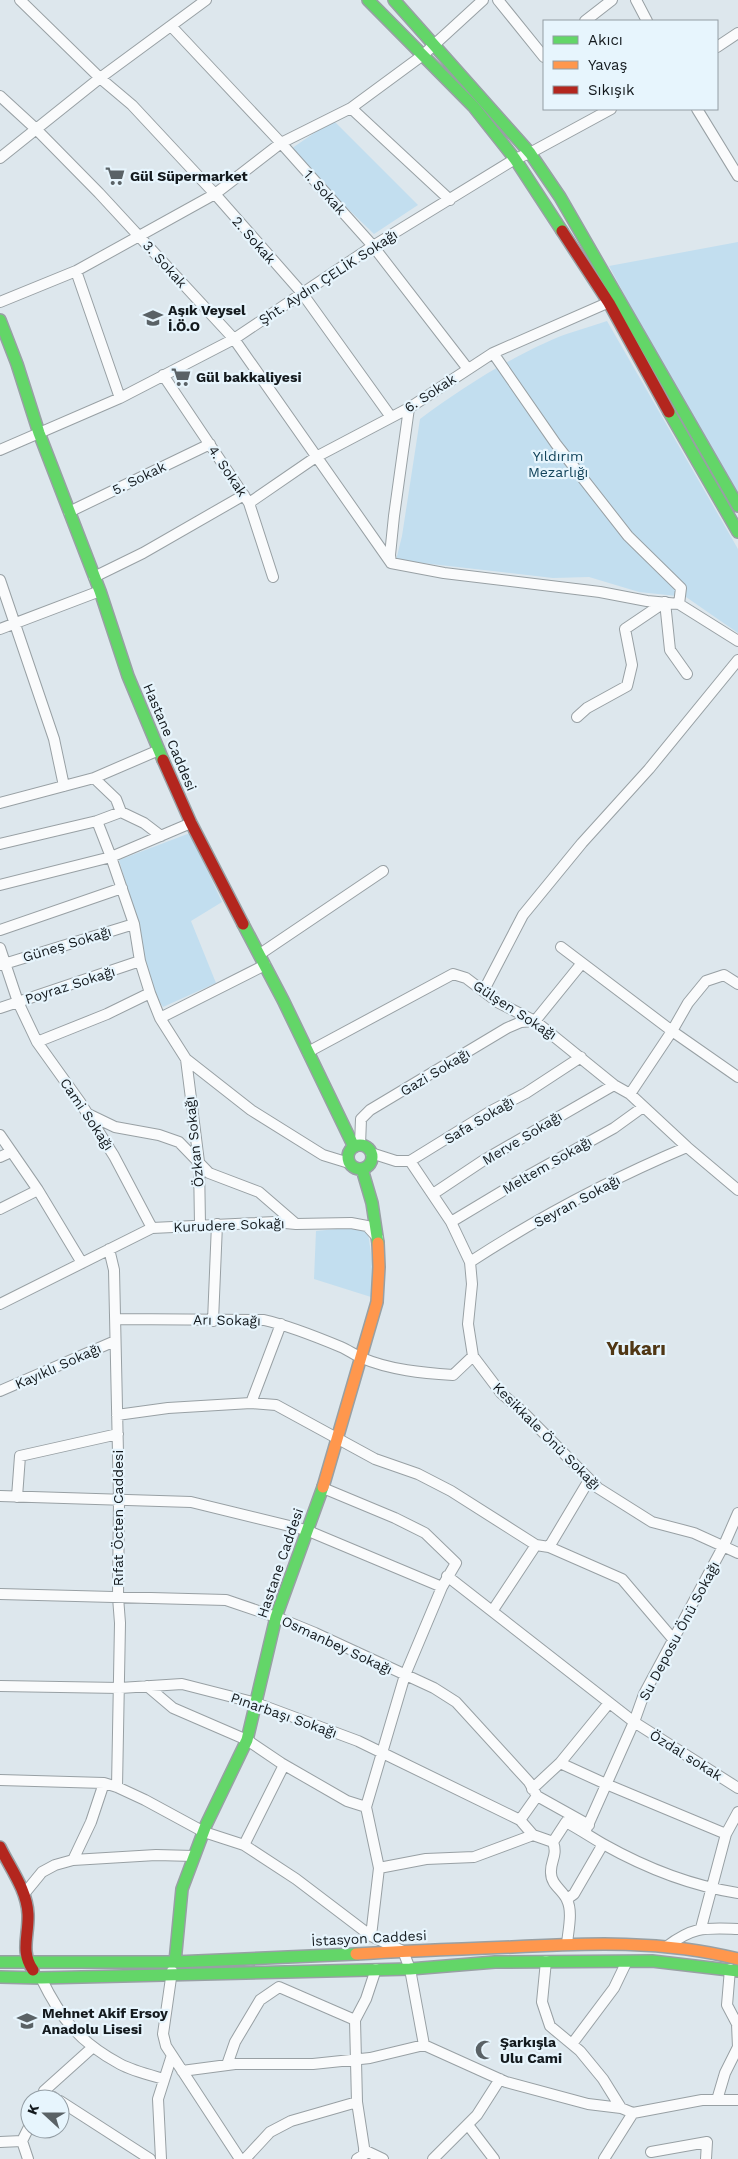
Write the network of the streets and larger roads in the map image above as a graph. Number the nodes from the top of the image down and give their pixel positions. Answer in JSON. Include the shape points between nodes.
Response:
{"nodes":[{"id":1,"x":20,"y":0,"type":"edge"},
{"id":2,"x":206,"y":0,"type":"edge"},
{"id":3,"x":368,"y":0,"type":"edge"},
{"id":4,"x":394,"y":0,"type":"edge"},
{"id":5,"x":483,"y":0,"type":"edge"},
{"id":6,"x":498,"y":0,"type":"edge"},
{"id":7,"x":612,"y":0,"type":"edge"},
{"id":8,"x":636,"y":0,"type":"edge"},
{"id":9,"x":586,"y":20,"type":"edge"},
{"id":10,"x":646,"y":20,"type":"edge"},
{"id":11,"x":171,"y":26,"type":"junction"},
{"id":12,"x":738,"y":33,"type":"edge"},
{"id":13,"x":433,"y":46,"type":"junction"},
{"id":14,"x":718,"y":46,"type":"edge"},
{"id":15,"x":543,"y":54,"type":"edge"},
{"id":16,"x":423,"y":55,"type":"junction"},
{"id":17,"x":100,"y":78,"type":"junction"},
{"id":18,"x":0,"y":96,"type":"edge"},
{"id":19,"x":352,"y":108,"type":"junction"},
{"id":20,"x":588,"y":110,"type":"edge"},
{"id":21,"x":609,"y":110,"type":"edge"},
{"id":22,"x":698,"y":110,"type":"edge"},
{"id":23,"x":594,"y":118,"type":"junction"},
{"id":24,"x":36,"y":129,"type":"junction"},
{"id":25,"x":281,"y":143,"type":"junction"},
{"id":26,"x":530,"y":152,"type":"junction"},
{"id":27,"x":0,"y":158,"type":"edge"},
{"id":28,"x":515,"y":159,"type":"junction"},
{"id":29,"x":738,"y":176,"type":"edge"},
{"id":30,"x":215,"y":194,"type":"junction"},
{"id":31,"x":450,"y":200,"type":"junction"},
{"id":32,"x":140,"y":236,"type":"junction"},
{"id":33,"x":374,"y":246,"type":"junction"},
{"id":34,"x":76,"y":271,"type":"junction"},
{"id":35,"x":302,"y":293,"type":"junction"},
{"id":36,"x":614,"y":300,"type":"junction"},
{"id":37,"x":0,"y":302,"type":"edge"},
{"id":38,"x":0,"y":320,"type":"edge"},
{"id":39,"x":234,"y":339,"type":"junction"},
{"id":40,"x":493,"y":353,"type":"junction"},
{"id":41,"x":468,"y":369,"type":"junction"},
{"id":42,"x":163,"y":375,"type":"junction"},
{"id":43,"x":120,"y":398,"type":"junction"},
{"id":44,"x":409,"y":408,"type":"junction"},
{"id":45,"x":391,"y":417,"type":"junction"},
{"id":46,"x":39,"y":433,"type":"junction"},
{"id":47,"x":210,"y":444,"type":"junction"},
{"id":48,"x":0,"y":450,"type":"edge"},
{"id":49,"x":316,"y":457,"type":"junction"},
{"id":50,"x":246,"y":499,"type":"junction"},
{"id":51,"x":738,"y":506,"type":"edge"},
{"id":52,"x":69,"y":512,"type":"junction"},
{"id":53,"x":738,"y":532,"type":"edge"},
{"id":54,"x":391,"y":563,"type":"junction"},
{"id":55,"x":94,"y":577,"type":"junction"},
{"id":56,"x":273,"y":577,"type":"dead end"},
{"id":57,"x":0,"y":580,"type":"edge"},
{"id":58,"x":100,"y":591,"type":"junction"},
{"id":59,"x":665,"y":602,"type":"junction"},
{"id":60,"x":679,"y":604,"type":"junction"},
{"id":61,"x":14,"y":624,"type":"junction"},
{"id":62,"x":0,"y":629,"type":"edge"},
{"id":63,"x":738,"y":641,"type":"edge"},
{"id":64,"x":738,"y":660,"type":"edge"},
{"id":65,"x":687,"y":674,"type":"dead end"},
{"id":66,"x":577,"y":717,"type":"dead end"},
{"id":67,"x":159,"y":750,"type":"junction"},
{"id":68,"x":94,"y":778,"type":"junction"},
{"id":69,"x":64,"y":786,"type":"junction"},
{"id":70,"x":0,"y":803,"type":"edge"},
{"id":71,"x":121,"y":812,"type":"junction"},
{"id":72,"x":97,"y":822,"type":"junction"},
{"id":73,"x":191,"y":823,"type":"junction"},
{"id":74,"x":161,"y":836,"type":"junction"},
{"id":75,"x":0,"y":844,"type":"edge"},
{"id":76,"x":111,"y":857,"type":"junction"},
{"id":77,"x":382,"y":871,"type":"dead end"},
{"id":78,"x":0,"y":885,"type":"edge"},
{"id":79,"x":122,"y":888,"type":"junction"},
{"id":80,"x":134,"y":924,"type":"junction"},
{"id":81,"x":0,"y":930,"type":"edge"},
{"id":82,"x":561,"y":947,"type":"dead end"},
{"id":83,"x":0,"y":948,"type":"edge"},
{"id":84,"x":260,"y":954,"type":"junction"},
{"id":85,"x":140,"y":961,"type":"junction"},
{"id":86,"x":582,"y":963,"type":"junction"},
{"id":87,"x":3,"y":964,"type":"edge"},
{"id":88,"x":265,"y":966,"type":"junction"},
{"id":89,"x":738,"y":984,"type":"edge"},
{"id":90,"x":484,"y":990,"type":"junction"},
{"id":91,"x":150,"y":994,"type":"junction"},
{"id":92,"x":18,"y":1002,"type":"junction"},
{"id":93,"x":0,"y":1008,"type":"edge"},
{"id":94,"x":160,"y":1018,"type":"junction"},
{"id":95,"x":535,"y":1021,"type":"junction"},
{"id":96,"x":672,"y":1031,"type":"junction"},
{"id":97,"x":37,"y":1042,"type":"junction"},
{"id":98,"x":308,"y":1052,"type":"junction"},
{"id":99,"x":581,"y":1058,"type":"junction"},
{"id":100,"x":186,"y":1059,"type":"junction"},
{"id":101,"x":738,"y":1077,"type":"edge"},
{"id":102,"x":614,"y":1085,"type":"junction"},
{"id":103,"x":630,"y":1094,"type":"junction"},
{"id":104,"x":643,"y":1107,"type":"junction"},
{"id":105,"x":87,"y":1114,"type":"junction"},
{"id":106,"x":0,"y":1135,"type":"edge"},
{"id":107,"x":357,"y":1146,"type":"junction"},
{"id":108,"x":687,"y":1147,"type":"junction"},
{"id":109,"x":11,"y":1152,"type":"junction"},
{"id":110,"x":371,"y":1153,"type":"junction"},
{"id":111,"x":0,"y":1156,"type":"edge"},
{"id":112,"x":410,"y":1161,"type":"junction"},
{"id":113,"x":200,"y":1162,"type":"junction"},
{"id":114,"x":349,"y":1163,"type":"junction"},
{"id":115,"x":362,"y":1169,"type":"junction"},
{"id":116,"x":38,"y":1190,"type":"junction"},
{"id":117,"x":738,"y":1190,"type":"edge"},
{"id":118,"x":433,"y":1194,"type":"junction"},
{"id":119,"x":0,"y":1208,"type":"edge"},
{"id":120,"x":451,"y":1222,"type":"junction"},
{"id":121,"x":217,"y":1224,"type":"junction"},
{"id":122,"x":296,"y":1224,"type":"junction"},
{"id":123,"x":200,"y":1225,"type":"junction"},
{"id":124,"x":152,"y":1228,"type":"junction"},
{"id":125,"x":379,"y":1239,"type":"junction"},
{"id":126,"x":109,"y":1249,"type":"junction"},
{"id":127,"x":470,"y":1262,"type":"junction"},
{"id":128,"x":82,"y":1263,"type":"junction"},
{"id":129,"x":0,"y":1304,"type":"edge"},
{"id":130,"x":116,"y":1319,"type":"junction"},
{"id":131,"x":214,"y":1320,"type":"junction"},
{"id":132,"x":281,"y":1324,"type":"junction"},
{"id":133,"x":115,"y":1341,"type":"junction"},
{"id":134,"x":473,"y":1356,"type":"junction"},
{"id":135,"x":361,"y":1358,"type":"junction"},
{"id":136,"x":0,"y":1391,"type":"edge"},
{"id":137,"x":251,"y":1403,"type":"junction"},
{"id":138,"x":117,"y":1415,"type":"junction"},
{"id":139,"x":118,"y":1434,"type":"junction"},
{"id":140,"x":338,"y":1439,"type":"junction"},
{"id":141,"x":589,"y":1480,"type":"junction"},
{"id":142,"x":323,"y":1488,"type":"junction"},
{"id":143,"x":0,"y":1496,"type":"edge"},
{"id":144,"x":17,"y":1496,"type":"junction"},
{"id":145,"x":119,"y":1498,"type":"junction"},
{"id":146,"x":738,"y":1513,"type":"edge"},
{"id":147,"x":306,"y":1530,"type":"junction"},
{"id":148,"x":536,"y":1545,"type":"junction"},
{"id":149,"x":724,"y":1545,"type":"junction"},
{"id":150,"x":549,"y":1547,"type":"junction"},
{"id":151,"x":738,"y":1553,"type":"edge"},
{"id":152,"x":447,"y":1576,"type":"junction"},
{"id":153,"x":442,"y":1587,"type":"junction"},
{"id":154,"x":0,"y":1594,"type":"edge"},
{"id":155,"x":118,"y":1597,"type":"junction"},
{"id":156,"x":492,"y":1610,"type":"junction"},
{"id":157,"x":276,"y":1617,"type":"junction"},
{"id":158,"x":673,"y":1639,"type":"junction"},
{"id":159,"x":405,"y":1675,"type":"junction"},
{"id":160,"x":0,"y":1686,"type":"edge"},
{"id":161,"x":147,"y":1686,"type":"junction"},
{"id":162,"x":120,"y":1688,"type":"junction"},
{"id":163,"x":256,"y":1703,"type":"junction"},
{"id":164,"x":610,"y":1703,"type":"junction"},
{"id":165,"x":634,"y":1722,"type":"junction"},
{"id":166,"x":247,"y":1740,"type":"junction"},
{"id":167,"x":382,"y":1753,"type":"junction"},
{"id":168,"x":560,"y":1763,"type":"junction"},
{"id":169,"x":284,"y":1765,"type":"junction"},
{"id":170,"x":0,"y":1780,"type":"edge"},
{"id":171,"x":104,"y":1783,"type":"junction"},
{"id":172,"x":606,"y":1784,"type":"junction"},
{"id":173,"x":117,"y":1787,"type":"junction"},
{"id":174,"x":738,"y":1788,"type":"edge"},
{"id":175,"x":535,"y":1792,"type":"junction"},
{"id":176,"x":366,"y":1806,"type":"junction"},
{"id":177,"x":738,"y":1812,"type":"edge"},
{"id":178,"x":520,"y":1820,"type":"junction"},
{"id":179,"x":587,"y":1828,"type":"junction"},
{"id":180,"x":204,"y":1832,"type":"junction"},
{"id":181,"x":726,"y":1834,"type":"junction"},
{"id":182,"x":533,"y":1835,"type":"junction"},
{"id":183,"x":553,"y":1842,"type":"junction"},
{"id":184,"x":603,"y":1844,"type":"junction"},
{"id":185,"x":244,"y":1845,"type":"junction"},
{"id":186,"x":0,"y":1847,"type":"edge"},
{"id":187,"x":194,"y":1856,"type":"junction"},
{"id":188,"x":73,"y":1860,"type":"junction"},
{"id":189,"x":378,"y":1868,"type":"junction"},
{"id":190,"x":713,"y":1889,"type":"junction"},
{"id":191,"x":738,"y":1893,"type":"edge"},
{"id":192,"x":24,"y":1894,"type":"junction"},
{"id":193,"x":567,"y":1899,"type":"junction"},
{"id":194,"x":700,"y":1928,"type":"junction"},
{"id":195,"x":738,"y":1929,"type":"edge"},
{"id":196,"x":371,"y":1936,"type":"junction"},
{"id":197,"x":567,"y":1944,"type":"junction"},
{"id":198,"x":666,"y":1946,"type":"junction"},
{"id":199,"x":403,"y":1951,"type":"junction"},
{"id":200,"x":738,"y":1959,"type":"edge"},
{"id":201,"x":546,"y":1961,"type":"junction"},
{"id":202,"x":627,"y":1961,"type":"junction"},
{"id":203,"x":0,"y":1962,"type":"edge"},
{"id":204,"x":175,"y":1962,"type":"junction"},
{"id":205,"x":26,"y":1963,"type":"junction"},
{"id":206,"x":376,"y":1969,"type":"junction"},
{"id":207,"x":410,"y":1969,"type":"junction"},
{"id":208,"x":734,"y":1970,"type":"edge"},
{"id":209,"x":171,"y":1974,"type":"junction"},
{"id":210,"x":0,"y":1977,"type":"edge"},
{"id":211,"x":41,"y":1978,"type":"junction"},
{"id":212,"x":355,"y":2020,"type":"junction"},
{"id":213,"x":572,"y":2044,"type":"junction"},
{"id":214,"x":424,"y":2045,"type":"junction"},
{"id":215,"x":93,"y":2047,"type":"junction"},
{"id":216,"x":172,"y":2055,"type":"junction"},
{"id":217,"x":356,"y":2060,"type":"junction"},
{"id":218,"x":227,"y":2065,"type":"junction"},
{"id":219,"x":182,"y":2071,"type":"junction"},
{"id":220,"x":164,"y":2079,"type":"junction"},
{"id":221,"x":500,"y":2079,"type":"junction"},
{"id":222,"x":49,"y":2089,"type":"edge"},
{"id":223,"x":718,"y":2100,"type":"junction"},
{"id":224,"x":738,"y":2100,"type":"edge"},
{"id":225,"x":357,"y":2102,"type":"junction"},
{"id":226,"x":70,"y":2108,"type":"edge"},
{"id":227,"x":621,"y":2108,"type":"junction"},
{"id":228,"x":633,"y":2113,"type":"junction"},
{"id":229,"x":468,"y":2125,"type":"junction"},
{"id":230,"x":22,"y":2141,"type":"joint"},
{"id":231,"x":0,"y":2142,"type":"edge"},
{"id":232,"x":364,"y":2150,"type":"junction"},
{"id":233,"x":651,"y":2152,"type":"dead end"},
{"id":234,"x":28,"y":2159,"type":"edge"},
{"id":235,"x":150,"y":2159,"type":"edge"},
{"id":236,"x":161,"y":2159,"type":"edge"},
{"id":237,"x":240,"y":2159,"type":"edge"},
{"id":238,"x":245,"y":2159,"type":"edge"},
{"id":239,"x":357,"y":2159,"type":"edge"},
{"id":240,"x":383,"y":2159,"type":"edge"},
{"id":241,"x":433,"y":2159,"type":"edge"},
{"id":242,"x":494,"y":2159,"type":"edge"},
{"id":243,"x":604,"y":2159,"type":"edge"},
{"id":244,"x":706,"y":2159,"type":"edge"}],
"edges":[{"from":1,"to":17,"type":"street","name":"2. Sokak"},
{"from":2,"to":11,"type":"street"},
{"from":3,"to":16,"type":"street"},
{"from":4,"to":13,"type":"street"},
{"from":5,"to":13,"type":"street"},
{"from":6,"to":15,"type":"street"},
{"from":7,"to":9,"type":"street"},
{"from":8,"to":10,"type":"street"},
{"from":11,"to":17,"type":"street"},
{"from":11,"to":25,"type":"street","name":"1. Sokak"},
{"from":12,"to":14,"type":"street"},
{"from":13,"to":16,"type":"street"},
{"from":13,"to":26,"type":"street"},
{"from":16,"to":19,"type":"street"},
{"from":16,"to":28,"type":"street","via":[[473,106]]},
{"from":17,"to":24,"type":"street"},
{"from":17,"to":30,"type":"street","name":"2. Sokak","via":[[132,105]]},
{"from":18,"to":24,"type":"street","name":"3. Sokak"},
{"from":19,"to":25,"type":"street"},
{"from":19,"to":31,"type":"street"},
{"from":20,"to":23,"type":"street"},
{"from":21,"to":23,"type":"street","name":"Şht. Aydın ÇELİK Sokağı"},
{"from":22,"to":29,"type":"street"},
{"from":23,"to":26,"type":"street","name":"Şht. Aydın ÇELİK Sokağı"},
{"from":24,"to":27,"type":"street"},
{"from":24,"to":32,"type":"street","name":"3. Sokak"},
{"from":25,"to":30,"type":"street"},
{"from":25,"to":33,"type":"street","name":"1. Sokak"},
{"from":26,"to":28,"type":"street","name":"Şht. Aydın ÇELİK Sokağı"},
{"from":26,"to":36,"type":"street","via":[[560,197]]},
{"from":28,"to":31,"type":"street","name":"Şht. Aydın ÇELİK Sokağı"},
{"from":28,"to":36,"type":"street"},
{"from":30,"to":32,"type":"street"},
{"from":30,"to":35,"type":"street","name":"2. Sokak"},
{"from":31,"to":33,"type":"street","name":"Şht. Aydın ÇELİK Sokağı"},
{"from":32,"to":34,"type":"street"},
{"from":32,"to":39,"type":"street","name":"3. Sokak"},
{"from":33,"to":35,"type":"street","name":"Şht. Aydın ÇELİK Sokağı"},
{"from":33,"to":41,"type":"street","name":"1. Sokak"},
{"from":34,"to":37,"type":"street"},
{"from":34,"to":43,"type":"street"},
{"from":35,"to":39,"type":"street","name":"Şht. Aydın ÇELİK Sokağı"},
{"from":35,"to":45,"type":"street","name":"2. Sokak"},
{"from":36,"to":40,"type":"street","name":"6. Sokak"},
{"from":36,"to":51,"type":"street"},
{"from":36,"to":53,"type":"street","via":[[642,365]]},
{"from":38,"to":46,"type":"street","name":"Hastane Caddesi"},
{"from":39,"to":42,"type":"street","name":"Şht. Aydın ÇELİK Sokağı"},
{"from":39,"to":49,"type":"street","name":"3. Sokak"},
{"from":40,"to":41,"type":"street","name":"6. Sokak"},
{"from":40,"to":60,"type":"street","via":[[556,444],[628,536],[681,588]]},
{"from":41,"to":44,"type":"street","name":"6. Sokak"},
{"from":42,"to":43,"type":"street","name":"Şht. Aydın ÇELİK Sokağı"},
{"from":42,"to":47,"type":"street","name":"4. Sokak"},
{"from":43,"to":46,"type":"street","name":"Şht. Aydın ÇELİK Sokağı"},
{"from":44,"to":45,"type":"street","name":"6. Sokak"},
{"from":44,"to":54,"type":"street"},
{"from":45,"to":49,"type":"street","name":"6. Sokak"},
{"from":46,"to":48,"type":"street","name":"Şht. Aydın ÇELİK Sokağı"},
{"from":46,"to":52,"type":"street","name":"Hastane Caddesi"},
{"from":47,"to":50,"type":"street","name":"4. Sokak"},
{"from":47,"to":52,"type":"street","name":"5. Sokak"},
{"from":49,"to":50,"type":"street","name":"6. Sokak"},
{"from":49,"to":54,"type":"street","name":"3. Sokak"},
{"from":50,"to":55,"type":"street","name":"6. Sokak"},
{"from":50,"to":56,"type":"street","name":"4. Sokak"},
{"from":52,"to":55,"type":"street","name":"Hastane Caddesi"},
{"from":54,"to":59,"type":"street"},
{"from":55,"to":58,"type":"street","name":"Hastane Caddesi"},
{"from":57,"to":61,"type":"street"},
{"from":58,"to":61,"type":"street"},
{"from":58,"to":67,"type":"street","name":"Hastane Caddesi","via":[[128,676]]},
{"from":59,"to":60,"type":"street"},
{"from":59,"to":65,"type":"street","via":[[670,650]]},
{"from":59,"to":66,"type":"street","via":[[625,629],[632,665],[627,686]]},
{"from":60,"to":63,"type":"street"},
{"from":61,"to":62,"type":"street"},
{"from":61,"to":69,"type":"street","via":[[54,739]]},
{"from":64,"to":90,"type":"street","via":[[523,915]]},
{"from":67,"to":68,"type":"street"},
{"from":67,"to":73,"type":"street","name":"Hastane Caddesi"},
{"from":68,"to":69,"type":"street"},
{"from":68,"to":71,"type":"street","via":[[116,799]]},
{"from":69,"to":70,"type":"street"},
{"from":71,"to":72,"type":"street"},
{"from":71,"to":74,"type":"street"},
{"from":72,"to":75,"type":"street"},
{"from":72,"to":76,"type":"street"},
{"from":73,"to":74,"type":"street"},
{"from":73,"to":84,"type":"street","name":"Hastane Caddesi"},
{"from":74,"to":76,"type":"street"},
{"from":76,"to":78,"type":"street"},
{"from":76,"to":79,"type":"street"},
{"from":77,"to":84,"type":"street"},
{"from":79,"to":80,"type":"street"},
{"from":79,"to":81,"type":"street"},
{"from":80,"to":85,"type":"street"},
{"from":80,"to":87,"type":"street","name":"Güneş Sokağı"},
{"from":82,"to":86,"type":"street"},
{"from":83,"to":87,"type":"street","name":"Cami Sokağı"},
{"from":84,"to":88,"type":"street","name":"Hastane Caddesi"},
{"from":85,"to":91,"type":"street"},
{"from":85,"to":92,"type":"street","name":"Poyraz Sokağı"},
{"from":86,"to":95,"type":"street"},
{"from":86,"to":96,"type":"street"},
{"from":87,"to":92,"type":"street","name":"Cami Sokağı"},
{"from":88,"to":94,"type":"street"},
{"from":88,"to":98,"type":"street","name":"Hastane Caddesi"},
{"from":89,"to":96,"type":"street","via":[[724,975],[706,981],[688,1003]]},
{"from":90,"to":95,"type":"street","name":"Gülşen Sokağı","via":[[498,1003]]},
{"from":90,"to":98,"type":"street","name":"Gülşen Sokağı","via":[[453,974]]},
{"from":91,"to":94,"type":"street"},
{"from":91,"to":97,"type":"street"},
{"from":92,"to":93,"type":"street","name":"Poyraz Sokağı"},
{"from":92,"to":97,"type":"street","name":"Cami Sokağı"},
{"from":94,"to":100,"type":"street"},
{"from":95,"to":99,"type":"street","name":"Gülşen Sokağı"},
{"from":95,"to":107,"type":"street","name":"Gazi Sokağı","via":[[520,1022],[507,1028],[370,1110],[361,1119]]},
{"from":96,"to":101,"type":"street"},
{"from":96,"to":103,"type":"street"},
{"from":97,"to":105,"type":"street","name":"Cami Sokağı"},
{"from":98,"to":107,"type":"street","name":"Hastane Caddesi"},
{"from":99,"to":102,"type":"street","name":"Gülşen Sokağı"},
{"from":99,"to":112,"type":"street","name":"Safa Sokağı"},
{"from":100,"to":113,"type":"street","name":"Özkan Sokağı"},
{"from":100,"to":114,"type":"street","via":[[251,1110],[323,1155]]},
{"from":102,"to":103,"type":"street","name":"Gülşen Sokağı"},
{"from":102,"to":118,"type":"street","name":"Merve Sokağı","via":[[484,1160]]},
{"from":103,"to":104,"type":"street","name":"Gülşen Sokağı"},
{"from":104,"to":108,"type":"street","name":"Gülşen Sokağı"},
{"from":104,"to":120,"type":"street","name":"Meltem Sokağı","via":[[614,1128]]},
{"from":105,"to":113,"type":"street","via":[[115,1127],[179,1142]]},
{"from":105,"to":124,"type":"street","name":"Cami Sokağı","via":[[114,1156]]},
{"from":106,"to":109,"type":"street"},
{"from":107,"to":110,"type":"street","via":[[367,1148]]},
{"from":107,"to":114,"type":"street","via":[[348,1156]]},
{"from":108,"to":117,"type":"street","name":"Gülşen Sokağı"},
{"from":108,"to":127,"type":"street","name":"Seyran Sokağı","via":[[580,1197]]},
{"from":109,"to":111,"type":"street"},
{"from":109,"to":116,"type":"street"},
{"from":110,"to":112,"type":"street","via":[[396,1161]]},
{"from":110,"to":115,"type":"street","via":[[371,1162]]},
{"from":112,"to":118,"type":"street"},
{"from":113,"to":122,"type":"street","via":[[209,1173],[259,1192]]},
{"from":113,"to":123,"type":"street","name":"Özkan Sokağı"},
{"from":114,"to":115,"type":"street","via":[[355,1169]]},
{"from":115,"to":125,"type":"street","name":"Hastane Caddesi"},
{"from":116,"to":119,"type":"street"},
{"from":116,"to":128,"type":"street"},
{"from":118,"to":120,"type":"street"},
{"from":120,"to":127,"type":"street"},
{"from":121,"to":122,"type":"street","name":"Kurudere Sokağı"},
{"from":121,"to":123,"type":"street","name":"Kurudere Sokağı"},
{"from":121,"to":131,"type":"street"},
{"from":122,"to":125,"type":"street","name":"Kurudere Sokağı","via":[[351,1223],[366,1226]]},
{"from":123,"to":124,"type":"street","name":"Kurudere Sokağı"},
{"from":124,"to":126,"type":"street","name":"Kurudere Sokağı"},
{"from":125,"to":135,"type":"street","name":"Hastane Caddesi","via":[[380,1273],[376,1302]]},
{"from":126,"to":128,"type":"street","name":"Kurudere Sokağı"},
{"from":126,"to":130,"type":"street","name":"Rıfat Öcten Caddesi","via":[[114,1270]]},
{"from":127,"to":134,"type":"street","via":[[472,1284],[468,1324]]},
{"from":128,"to":129,"type":"street","name":"Kurudere Sokağı"},
{"from":130,"to":131,"type":"street","name":"Arı Sokağı"},
{"from":130,"to":133,"type":"street","name":"Rıfat Öcten Caddesi"},
{"from":131,"to":132,"type":"street","name":"Arı Sokağı","via":[[264,1320]]},
{"from":132,"to":135,"type":"street","name":"Arı Sokağı"},
{"from":132,"to":137,"type":"street"},
{"from":133,"to":136,"type":"street","name":"Kayıklı Sokağı"},
{"from":133,"to":138,"type":"street","name":"Rıfat Öcten Caddesi"},
{"from":134,"to":135,"type":"street","name":"Arı Sokağı","via":[[453,1376],[392,1368]]},
{"from":134,"to":141,"type":"street","name":"Kesikkale Önü Sokağı","via":[[501,1394],[523,1412]]},
{"from":135,"to":140,"type":"street","name":"Hastane Caddesi"},
{"from":137,"to":138,"type":"street"},
{"from":137,"to":140,"type":"street","via":[[276,1405]]},
{"from":138,"to":139,"type":"street","name":"Rıfat Öcten Caddesi"},
{"from":139,"to":144,"type":"street","via":[[20,1456]]},
{"from":139,"to":145,"type":"street","name":"Rıfat Öcten Caddesi"},
{"from":140,"to":142,"type":"street","name":"Hastane Caddesi"},
{"from":140,"to":148,"type":"street","via":[[375,1459],[451,1490]]},
{"from":141,"to":149,"type":"street","name":"Kesikkale Önü Sokağı","via":[[652,1522]]},
{"from":141,"to":150,"type":"street"},
{"from":142,"to":147,"type":"street","name":"Hastane Caddesi"},
{"from":142,"to":152,"type":"street","via":[[425,1534],[456,1563]]},
{"from":143,"to":144,"type":"street"},
{"from":144,"to":145,"type":"street"},
{"from":145,"to":147,"type":"street","via":[[191,1502]]},
{"from":145,"to":155,"type":"street","name":"Rıfat Öcten Caddesi"},
{"from":146,"to":149,"type":"street","name":"Su Deposu Önü Sokağı"},
{"from":147,"to":153,"type":"street"},
{"from":147,"to":157,"type":"street","name":"Hastane Caddesi"},
{"from":148,"to":150,"type":"street"},
{"from":148,"to":156,"type":"street"},
{"from":149,"to":151,"type":"street","name":"Kesikkale Önü Sokağı"},
{"from":149,"to":158,"type":"street","name":"Su Deposu Önü Sokağı"},
{"from":150,"to":158,"type":"street","via":[[622,1580]]},
{"from":152,"to":153,"type":"street"},
{"from":152,"to":156,"type":"street","name":"Özdal sokak"},
{"from":153,"to":159,"type":"street"},
{"from":154,"to":155,"type":"street","name":"Osmanbey Sokağı"},
{"from":155,"to":157,"type":"street","name":"Osmanbey Sokağı","via":[[226,1600]]},
{"from":155,"to":162,"type":"street","name":"Rıfat Öcten Caddesi"},
{"from":156,"to":164,"type":"street","name":"Özdal sokak"},
{"from":157,"to":159,"type":"street","name":"Osmanbey Sokağı"},
{"from":157,"to":163,"type":"street","name":"Hastane Caddesi"},
{"from":158,"to":165,"type":"street","name":"Su Deposu Önü Sokağı","via":[[644,1694]]},
{"from":159,"to":167,"type":"street"},
{"from":159,"to":175,"type":"street","name":"Osmanbey Sokağı","via":[[456,1702]]},
{"from":160,"to":162,"type":"street","name":"Pınarbaşı Sokağı"},
{"from":161,"to":162,"type":"street","name":"Pınarbaşı Sokağı"},
{"from":161,"to":163,"type":"street","name":"Pınarbaşı Sokağı","via":[[182,1684]]},
{"from":161,"to":166,"type":"street","via":[[173,1708]]},
{"from":162,"to":173,"type":"street","name":"Rıfat Öcten Caddesi"},
{"from":163,"to":166,"type":"street","name":"Hastane Caddesi"},
{"from":163,"to":167,"type":"street","name":"Pınarbaşı Sokağı"},
{"from":164,"to":165,"type":"street","name":"Özdal sokak"},
{"from":164,"to":168,"type":"street"},
{"from":165,"to":172,"type":"street","name":"Su Deposu Önü Sokağı"},
{"from":165,"to":174,"type":"street","name":"Özdal sokak"},
{"from":166,"to":169,"type":"street"},
{"from":166,"to":180,"type":"street","name":"Hastane Caddesi"},
{"from":167,"to":176,"type":"street"},
{"from":167,"to":178,"type":"street","name":"Pınarbaşı Sokağı"},
{"from":168,"to":172,"type":"street"},
{"from":168,"to":175,"type":"street"},
{"from":169,"to":176,"type":"street","via":[[347,1801]]},
{"from":169,"to":185,"type":"street"},
{"from":170,"to":171,"type":"street"},
{"from":171,"to":173,"type":"street"},
{"from":171,"to":188,"type":"street","via":[[91,1822]]},
{"from":172,"to":179,"type":"street","name":"Su Deposu Önü Sokağı"},
{"from":172,"to":181,"type":"street"},
{"from":173,"to":180,"type":"street"},
{"from":175,"to":178,"type":"street"},
{"from":175,"to":179,"type":"street"},
{"from":176,"to":189,"type":"street"},
{"from":177,"to":181,"type":"street"},
{"from":178,"to":182,"type":"street"},
{"from":179,"to":183,"type":"street","via":[[566,1822]]},
{"from":179,"to":184,"type":"street"},
{"from":180,"to":185,"type":"street"},
{"from":180,"to":187,"type":"street","name":"Hastane Caddesi"},
{"from":181,"to":190,"type":"street"},
{"from":182,"to":183,"type":"street"},
{"from":182,"to":189,"type":"street","via":[[474,1857],[426,1859]]},
{"from":183,"to":193,"type":"street","via":[[556,1851],[550,1874]]},
{"from":184,"to":190,"type":"street","via":[[660,1871]]},
{"from":184,"to":193,"type":"street","via":[[574,1894]]},
{"from":185,"to":196,"type":"street","via":[[296,1879]]},
{"from":186,"to":192,"type":"street"},
{"from":187,"to":188,"type":"street"},
{"from":187,"to":204,"type":"street","name":"Hastane Caddesi","via":[[182,1889]]},
{"from":188,"to":192,"type":"street","via":[[42,1872]]},
{"from":189,"to":196,"type":"street"},
{"from":190,"to":191,"type":"street"},
{"from":190,"to":194,"type":"street"},
{"from":192,"to":205,"type":"street","via":[[28,1912]]},
{"from":193,"to":197,"type":"street"},
{"from":194,"to":195,"type":"street"},
{"from":194,"to":198,"type":"street"},
{"from":196,"to":199,"type":"street"},
{"from":197,"to":198,"type":"street","name":"İstasyon Caddesi"},
{"from":197,"to":199,"type":"street","name":"İstasyon Caddesi"},
{"from":198,"to":200,"type":"street","name":"İstasyon Caddesi"},
{"from":199,"to":204,"type":"street","name":"İstasyon Caddesi"},
{"from":199,"to":207,"type":"street"},
{"from":201,"to":202,"type":"street"},
{"from":201,"to":207,"type":"street"},
{"from":201,"to":213,"type":"street","via":[[542,2002],[550,2026]]},
{"from":202,"to":208,"type":"street"},
{"from":202,"to":213,"type":"street","via":[[614,1988]]},
{"from":203,"to":205,"type":"street","name":"İstasyon Caddesi"},
{"from":204,"to":205,"type":"street","name":"İstasyon Caddesi"},
{"from":204,"to":209,"type":"street"},
{"from":205,"to":211,"type":"street"},
{"from":206,"to":207,"type":"street"},
{"from":206,"to":209,"type":"street"},
{"from":206,"to":212,"type":"street"},
{"from":207,"to":214,"type":"street"},
{"from":208,"to":223,"type":"street","via":[[727,2005],[737,2024],[738,2047],[725,2073]]},
{"from":209,"to":211,"type":"street"},
{"from":209,"to":216,"type":"street","via":[[163,2034]]},
{"from":210,"to":211,"type":"street"},
{"from":211,"to":215,"type":"street","via":[[56,2008],[82,2040]]},
{"from":212,"to":217,"type":"street"},
{"from":212,"to":218,"type":"street","via":[[279,1987],[260,2000],[235,2042]]},
{"from":213,"to":227,"type":"street","via":[[603,2079]]},
{"from":214,"to":217,"type":"street"},
{"from":214,"to":221,"type":"street"},
{"from":215,"to":220,"type":"street","via":[[121,2065]]},
{"from":215,"to":222,"type":"street"},
{"from":216,"to":219,"type":"street"},
{"from":216,"to":220,"type":"street"},
{"from":217,"to":218,"type":"street"},
{"from":217,"to":225,"type":"street"},
{"from":218,"to":219,"type":"street"},
{"from":219,"to":237,"type":"street"},
{"from":220,"to":236,"type":"street","via":[[158,2099]]},
{"from":221,"to":227,"type":"street","via":[[588,2104]]},
{"from":221,"to":229,"type":"street"},
{"from":223,"to":224,"type":"street"},
{"from":223,"to":228,"type":"street"},
{"from":225,"to":232,"type":"street"},
{"from":225,"to":238,"type":"street","via":[[291,2121],[270,2132]]},
{"from":226,"to":235,"type":"street"},
{"from":227,"to":228,"type":"street"},
{"from":228,"to":243,"type":"street"},
{"from":229,"to":241,"type":"street"},
{"from":229,"to":242,"type":"street"},
{"from":230,"to":231,"type":"street"},
{"from":230,"to":234,"type":"street"},
{"from":232,"to":239,"type":"street","via":[[365,2154]]},
{"from":232,"to":240,"type":"street"},
{"from":233,"to":244,"type":"street","via":[[707,2142]]}]}
